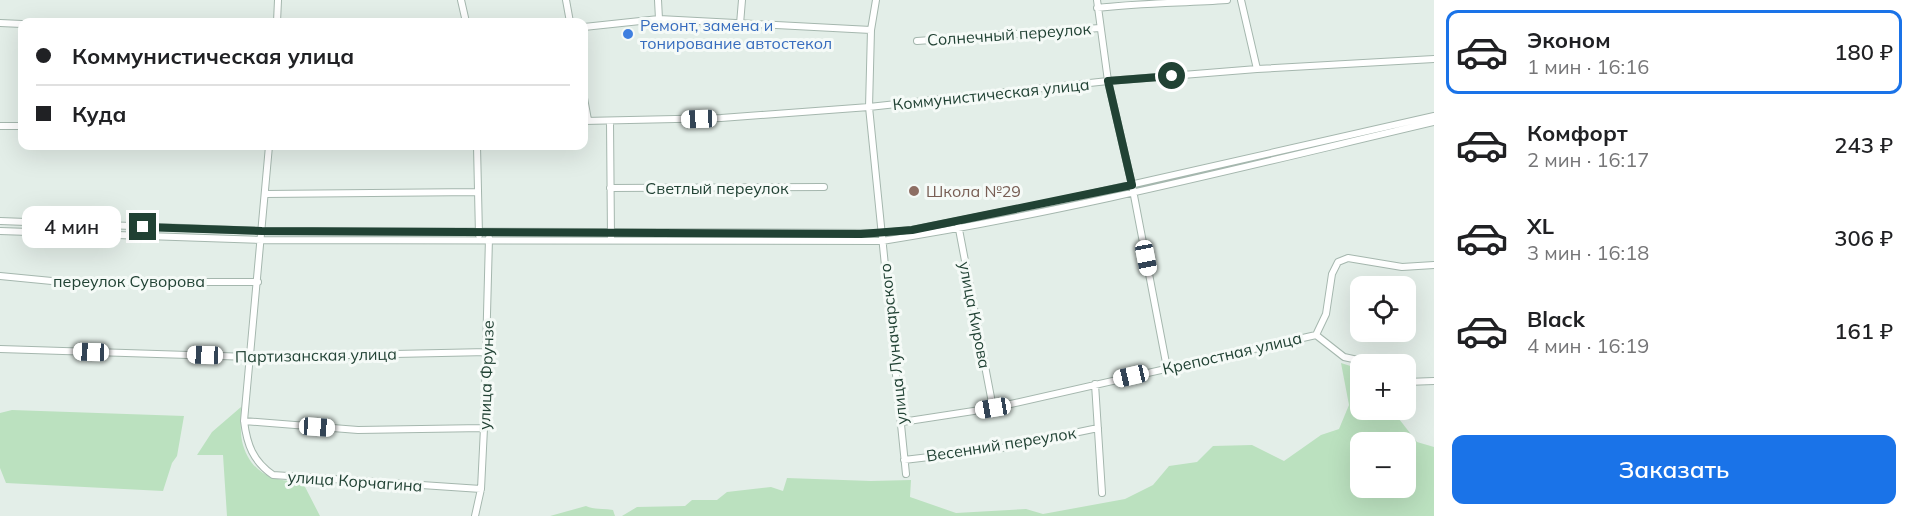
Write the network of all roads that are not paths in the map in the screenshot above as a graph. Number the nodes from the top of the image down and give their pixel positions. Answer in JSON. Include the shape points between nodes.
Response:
{"nodes":[{"id":1,"x":278,"y":0,"type":"edge"},
{"id":2,"x":461,"y":0,"type":"edge"},
{"id":3,"x":566,"y":0,"type":"edge"},
{"id":4,"x":658,"y":0,"type":"edge"},
{"id":5,"x":742,"y":0,"type":"edge"},
{"id":6,"x":876,"y":0,"type":"edge"},
{"id":7,"x":1096,"y":0,"type":"edge"},
{"id":8,"x":1227,"y":0,"type":"edge"},
{"id":9,"x":1241,"y":0,"type":"edge"},
{"id":10,"x":1097,"y":8,"type":"junction"},
{"id":11,"x":277,"y":18,"type":"edge"},
{"id":12,"x":465,"y":18,"type":"edge"},
{"id":13,"x":569,"y":18,"type":"edge"},
{"id":14,"x":659,"y":20,"type":"junction"},
{"id":15,"x":0,"y":23,"type":"edge"},
{"id":16,"x":18,"y":24,"type":"edge"},
{"id":17,"x":740,"y":24,"type":"junction"},
{"id":18,"x":588,"y":27,"type":"edge"},
{"id":19,"x":1100,"y":28,"type":"junction"},
{"id":20,"x":871,"y":30,"type":"junction"},
{"id":21,"x":917,"y":41,"type":"dead end"},
{"id":22,"x":1434,"y":59,"type":"edge"},
{"id":23,"x":1257,"y":69,"type":"junction"},
{"id":24,"x":1108,"y":81,"type":"junction"},
{"id":25,"x":869,"y":107,"type":"junction"},
{"id":26,"x":1434,"y":116,"type":"edge"},
{"id":27,"x":588,"y":121,"type":"edge"},
{"id":28,"x":610,"y":122,"type":"junction"},
{"id":29,"x":1434,"y":122,"type":"edge"},
{"id":30,"x":0,"y":126,"type":"edge"},
{"id":31,"x":18,"y":126,"type":"edge"},
{"id":32,"x":269,"y":150,"type":"edge"},
{"id":33,"x":477,"y":150,"type":"edge"},
{"id":34,"x":1132,"y":185,"type":"junction"},
{"id":35,"x":610,"y":188,"type":"junction"},
{"id":36,"x":824,"y":188,"type":"dead end"},
{"id":37,"x":478,"y":192,"type":"junction"},
{"id":38,"x":1133,"y":193,"type":"junction"},
{"id":39,"x":265,"y":194,"type":"junction"},
{"id":40,"x":0,"y":221,"type":"edge"},
{"id":41,"x":957,"y":221,"type":"junction"},
{"id":42,"x":959,"y":229,"type":"junction"},
{"id":43,"x":0,"y":231,"type":"edge"},
{"id":44,"x":262,"y":231,"type":"junction"},
{"id":45,"x":479,"y":233,"type":"junction"},
{"id":46,"x":489,"y":233,"type":"junction"},
{"id":47,"x":611,"y":233,"type":"junction"},
{"id":48,"x":882,"y":233,"type":"junction"},
{"id":49,"x":262,"y":240,"type":"junction"},
{"id":50,"x":479,"y":241,"type":"junction"},
{"id":51,"x":489,"y":241,"type":"junction"},
{"id":52,"x":611,"y":241,"type":"junction"},
{"id":53,"x":882,"y":241,"type":"junction"},
{"id":54,"x":1434,"y":266,"type":"edge"},
{"id":55,"x":0,"y":276,"type":"edge"},
{"id":56,"x":258,"y":282,"type":"junction"},
{"id":57,"x":1316,"y":334,"type":"junction"},
{"id":58,"x":0,"y":349,"type":"edge"},
{"id":59,"x":488,"y":352,"type":"junction"},
{"id":60,"x":251,"y":357,"type":"junction"},
{"id":61,"x":1350,"y":358,"type":"edge"},
{"id":62,"x":1167,"y":368,"type":"junction"},
{"id":63,"x":1434,"y":381,"type":"edge"},
{"id":64,"x":1416,"y":382,"type":"edge"},
{"id":65,"x":1095,"y":384,"type":"junction"},
{"id":66,"x":993,"y":408,"type":"junction"},
{"id":67,"x":244,"y":421,"type":"junction"},
{"id":68,"x":902,"y":422,"type":"junction"},
{"id":69,"x":484,"y":428,"type":"junction"},
{"id":70,"x":1098,"y":428,"type":"junction"},
{"id":71,"x":904,"y":459,"type":"junction"},
{"id":72,"x":906,"y":474,"type":"dead end"},
{"id":73,"x":481,"y":489,"type":"junction"},
{"id":74,"x":1102,"y":493,"type":"dead end"},
{"id":75,"x":475,"y":516,"type":"edge"}],
"edges":[{"from":1,"to":11,"type":"street"},
{"from":2,"to":12,"type":"street"},
{"from":3,"to":13,"type":"street"},
{"from":4,"to":14,"type":"street"},
{"from":5,"to":17,"type":"street"},
{"from":6,"to":20,"type":"street","name":"улица Луначарского"},
{"from":7,"to":10,"type":"street"},
{"from":8,"to":10,"type":"street","name":"Солнечный переулок"},
{"from":9,"to":23,"type":"street"},
{"from":10,"to":19,"type":"street"},
{"from":14,"to":17,"type":"street"},
{"from":14,"to":18,"type":"street"},
{"from":15,"to":16,"type":"street"},
{"from":17,"to":20,"type":"street"},
{"from":19,"to":21,"type":"street","name":"Солнечный переулок"},
{"from":19,"to":24,"type":"street"},
{"from":20,"to":25,"type":"street","name":"улица Луначарского"},
{"from":22,"to":23,"type":"street","name":"Коммунистическая улица"},
{"from":23,"to":24,"type":"street","name":"Коммунистическая улица"},
{"from":24,"to":25,"type":"street","name":"Коммунистическая улица"},
{"from":24,"to":34,"type":"street"},
{"from":25,"to":28,"type":"street","name":"Коммунистическая улица"},
{"from":25,"to":48,"type":"street","name":"улица Луначарского"},
{"from":26,"to":34,"type":"street"},
{"from":27,"to":28,"type":"street","name":"Коммунистическая улица"},
{"from":28,"to":35,"type":"street"},
{"from":29,"to":38,"type":"street"},
{"from":30,"to":31,"type":"street"},
{"from":32,"to":39,"type":"street"},
{"from":33,"to":37,"type":"street"},
{"from":34,"to":38,"type":"street"},
{"from":34,"to":41,"type":"street"},
{"from":35,"to":36,"type":"street","name":"Светлый переулок"},
{"from":35,"to":47,"type":"street"},
{"from":37,"to":39,"type":"street"},
{"from":37,"to":45,"type":"street"},
{"from":38,"to":42,"type":"street"},
{"from":38,"to":62,"type":"street"},
{"from":39,"to":44,"type":"street"},
{"from":40,"to":44,"type":"street"},
{"from":41,"to":42,"type":"street","name":"улица Кирова"},
{"from":41,"to":48,"type":"street"},
{"from":42,"to":53,"type":"street"},
{"from":42,"to":66,"type":"street","name":"улица Кирова"},
{"from":43,"to":49,"type":"street"},
{"from":44,"to":45,"type":"street"},
{"from":44,"to":49,"type":"street"},
{"from":45,"to":46,"type":"street"},
{"from":45,"to":50,"type":"street"},
{"from":46,"to":47,"type":"street"},
{"from":46,"to":51,"type":"street","name":"улица Фрунзе"},
{"from":47,"to":48,"type":"street"},
{"from":47,"to":52,"type":"street"},
{"from":48,"to":53,"type":"street","name":"улица Луначарского"},
{"from":49,"to":50,"type":"street"},
{"from":49,"to":56,"type":"street"},
{"from":50,"to":51,"type":"street"},
{"from":51,"to":52,"type":"street"},
{"from":51,"to":59,"type":"street","name":"улица Фрунзе"},
{"from":52,"to":53,"type":"street"},
{"from":53,"to":68,"type":"street","name":"улица Луначарского"},
{"from":54,"to":57,"type":"street","via":[[1402,267],[1348,258],[1338,262],[1332,274],[1326,314]]},
{"from":55,"to":56,"type":"street","name":"переулок Суворова","via":[[62,282]]},
{"from":56,"to":60,"type":"street"},
{"from":57,"to":61,"type":"street"},
{"from":57,"to":62,"type":"street","name":"Крепостная улица"},
{"from":58,"to":60,"type":"street","name":"Партизанская улица"},
{"from":59,"to":60,"type":"street","name":"Партизанская улица"},
{"from":59,"to":69,"type":"street","name":"улица Фрунзе"},
{"from":60,"to":67,"type":"street"},
{"from":62,"to":65,"type":"street","name":"Крепостная улица"},
{"from":63,"to":64,"type":"street"},
{"from":65,"to":66,"type":"street","name":"Крепостная улица"},
{"from":65,"to":70,"type":"street"},
{"from":66,"to":68,"type":"street","name":"Крепостная улица"},
{"from":67,"to":69,"type":"street","via":[[358,430]]},
{"from":67,"to":73,"type":"street","name":"улица Корчагина","via":[[246,441],[258,465],[273,475]]},
{"from":68,"to":71,"type":"street","name":"улица Луначарского"},
{"from":69,"to":73,"type":"street","name":"улица Фрунзе"},
{"from":70,"to":71,"type":"street","name":"Весенний переулок","via":[[997,448]]},
{"from":70,"to":74,"type":"street"},
{"from":71,"to":72,"type":"street","name":"улица Луначарского"},
{"from":73,"to":75,"type":"street","name":"улица Фрунзе"}]}
